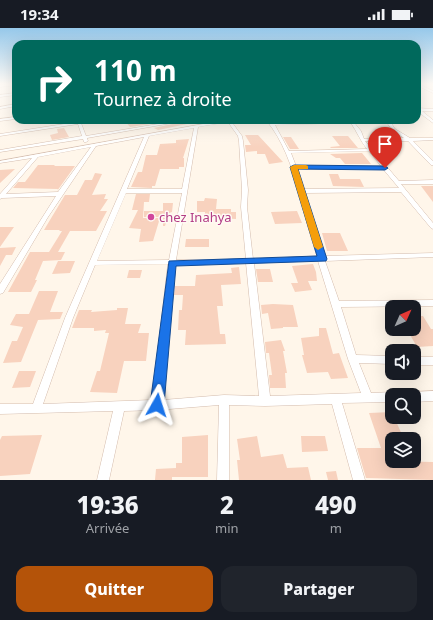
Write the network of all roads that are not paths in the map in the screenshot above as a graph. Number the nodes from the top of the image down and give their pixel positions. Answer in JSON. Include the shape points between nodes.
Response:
{"nodes":[{"id":1,"x":12,"y":106,"type":"edge"},
{"id":2,"x":0,"y":108,"type":"edge"},
{"id":3,"x":421,"y":109,"type":"edge"},
{"id":4,"x":433,"y":110,"type":"edge"},
{"id":5,"x":421,"y":112,"type":"edge"},
{"id":6,"x":12,"y":118,"type":"edge"},
{"id":7,"x":0,"y":120,"type":"edge"},
{"id":8,"x":433,"y":122,"type":"edge"},
{"id":9,"x":62,"y":124,"type":"edge"},
{"id":10,"x":80,"y":124,"type":"edge"},
{"id":11,"x":153,"y":124,"type":"edge"},
{"id":12,"x":172,"y":124,"type":"edge"},
{"id":13,"x":210,"y":124,"type":"edge"},
{"id":14,"x":232,"y":124,"type":"edge"},
{"id":15,"x":271,"y":124,"type":"edge"},
{"id":16,"x":353,"y":124,"type":"edge"},
{"id":17,"x":390,"y":124,"type":"edge"},
{"id":18,"x":196,"y":127,"type":"junction"},
{"id":19,"x":178,"y":130,"type":"junction"},
{"id":20,"x":0,"y":135,"type":"edge"},
{"id":21,"x":147,"y":136,"type":"junction"},
{"id":22,"x":85,"y":137,"type":"junction"},
{"id":23,"x":409,"y":139,"type":"junction"},
{"id":24,"x":433,"y":139,"type":"edge"},
{"id":25,"x":362,"y":140,"type":"junction"},
{"id":26,"x":91,"y":146,"type":"junction"},
{"id":27,"x":370,"y":150,"type":"junction"},
{"id":28,"x":0,"y":151,"type":"edge"},
{"id":29,"x":288,"y":152,"type":"junction"},
{"id":30,"x":36,"y":156,"type":"junction"},
{"id":31,"x":0,"y":162,"type":"edge"},
{"id":32,"x":433,"y":164,"type":"edge"},
{"id":33,"x":294,"y":167,"type":"junction"},
{"id":34,"x":385,"y":168,"type":"junction"},
{"id":35,"x":433,"y":182,"type":"edge"},
{"id":36,"x":397,"y":184,"type":"junction"},
{"id":37,"x":403,"y":190,"type":"junction"},
{"id":38,"x":123,"y":191,"type":"junction"},
{"id":39,"x":184,"y":191,"type":"junction"},
{"id":40,"x":301,"y":191,"type":"junction"},
{"id":41,"x":60,"y":194,"type":"junction"},
{"id":42,"x":1,"y":197,"type":"edge"},
{"id":43,"x":433,"y":227,"type":"edge"},
{"id":44,"x":433,"y":256,"type":"edge"},
{"id":45,"x":322,"y":259,"type":"junction"},
{"id":46,"x":249,"y":261,"type":"junction"},
{"id":47,"x":93,"y":263,"type":"junction"},
{"id":48,"x":172,"y":263,"type":"junction"},
{"id":49,"x":0,"y":291,"type":"edge"},
{"id":50,"x":433,"y":303,"type":"edge"},
{"id":51,"x":336,"y":304,"type":"junction"},
{"id":52,"x":353,"y":359,"type":"junction"},
{"id":53,"x":385,"y":360,"type":"edge"},
{"id":54,"x":421,"y":361,"type":"edge"},
{"id":55,"x":433,"y":361,"type":"edge"},
{"id":56,"x":433,"y":396,"type":"edge"},
{"id":57,"x":385,"y":397,"type":"edge"},
{"id":58,"x":421,"y":397,"type":"edge"},
{"id":59,"x":368,"y":398,"type":"junction"},
{"id":60,"x":336,"y":399,"type":"junction"},
{"id":61,"x":224,"y":400,"type":"junction"},
{"id":62,"x":265,"y":401,"type":"junction"},
{"id":63,"x":157,"y":405,"type":"junction"},
{"id":64,"x":120,"y":406,"type":"junction"},
{"id":65,"x":36,"y":409,"type":"junction"},
{"id":66,"x":1,"y":410,"type":"edge"},
{"id":67,"x":103,"y":480,"type":"edge"},
{"id":68,"x":224,"y":480,"type":"edge"},
{"id":69,"x":359,"y":480,"type":"edge"}],
"edges":[{"from":1,"to":2,"type":"street"},
{"from":3,"to":4,"type":"street"},
{"from":5,"to":8,"type":"street"},
{"from":6,"to":7,"type":"street"},
{"from":9,"to":20,"type":"street"},
{"from":10,"to":22,"type":"street"},
{"from":11,"to":22,"type":"street"},
{"from":12,"to":19,"type":"street"},
{"from":13,"to":18,"type":"street"},
{"from":14,"to":46,"type":"street","via":[[241,141]]},
{"from":15,"to":29,"type":"street"},
{"from":16,"to":25,"type":"street"},
{"from":17,"to":23,"type":"street","via":[[394,130]]},
{"from":18,"to":19,"type":"street"},
{"from":18,"to":39,"type":"street"},
{"from":19,"to":21,"type":"street"},
{"from":21,"to":26,"type":"street"},
{"from":21,"to":38,"type":"street"},
{"from":22,"to":26,"type":"street"},
{"from":22,"to":28,"type":"street"},
{"from":23,"to":24,"type":"street"},
{"from":23,"to":25,"type":"street"},
{"from":23,"to":32,"type":"street"},
{"from":25,"to":27,"type":"street"},
{"from":26,"to":30,"type":"street"},
{"from":26,"to":41,"type":"street"},
{"from":27,"to":29,"type":"street"},
{"from":27,"to":34,"type":"street"},
{"from":29,"to":33,"type":"street"},
{"from":30,"to":31,"type":"street"},
{"from":30,"to":42,"type":"street"},
{"from":33,"to":34,"type":"street"},
{"from":33,"to":40,"type":"street"},
{"from":34,"to":36,"type":"street"},
{"from":35,"to":36,"type":"street"},
{"from":36,"to":37,"type":"street"},
{"from":37,"to":40,"type":"street"},
{"from":37,"to":43,"type":"street"},
{"from":38,"to":39,"type":"street"},
{"from":38,"to":47,"type":"street"},
{"from":39,"to":48,"type":"street"},
{"from":40,"to":45,"type":"street"},
{"from":41,"to":42,"type":"street"},
{"from":41,"to":49,"type":"street"},
{"from":44,"to":45,"type":"street"},
{"from":45,"to":46,"type":"street"},
{"from":45,"to":51,"type":"street"},
{"from":46,"to":48,"type":"street"},
{"from":46,"to":62,"type":"street"},
{"from":47,"to":48,"type":"street"},
{"from":47,"to":65,"type":"street","via":[[69,318]]},
{"from":48,"to":63,"type":"street"},
{"from":50,"to":51,"type":"street"},
{"from":51,"to":52,"type":"street"},
{"from":52,"to":53,"type":"street"},
{"from":52,"to":59,"type":"street"},
{"from":54,"to":55,"type":"street"},
{"from":56,"to":58,"type":"street"},
{"from":57,"to":59,"type":"street"},
{"from":59,"to":60,"type":"street"},
{"from":60,"to":62,"type":"street"},
{"from":60,"to":69,"type":"street"},
{"from":61,"to":62,"type":"street"},
{"from":61,"to":63,"type":"street"},
{"from":61,"to":68,"type":"street"},
{"from":63,"to":64,"type":"street"},
{"from":64,"to":65,"type":"street"},
{"from":64,"to":67,"type":"street"},
{"from":65,"to":66,"type":"street"}]}
